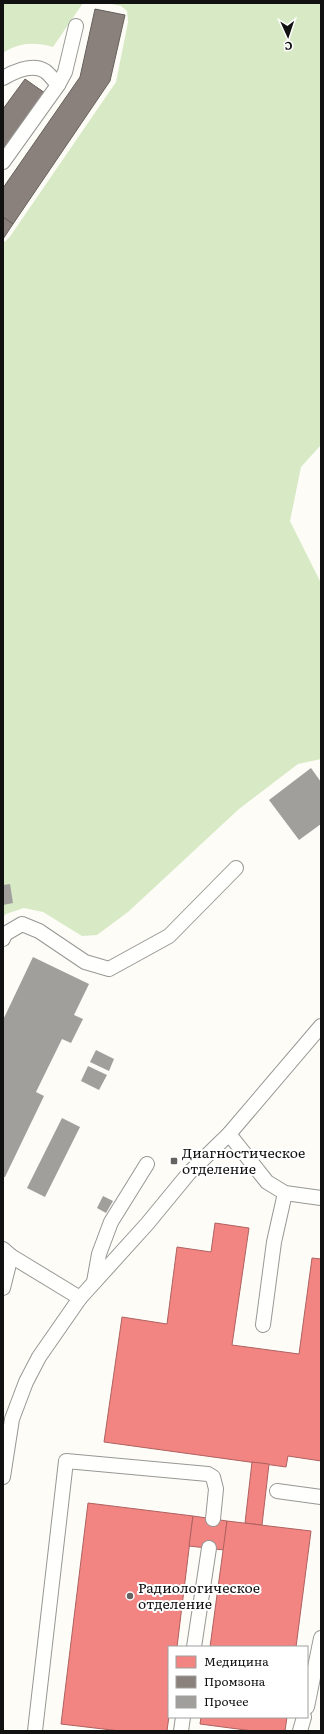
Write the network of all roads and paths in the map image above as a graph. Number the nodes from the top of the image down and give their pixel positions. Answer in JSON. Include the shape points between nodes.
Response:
{"nodes":[{"id":1,"x":76,"y":26,"type":"dead end"},
{"id":2,"x":3,"y":78,"type":"edge"},
{"id":3,"x":58,"y":84,"type":"junction"},
{"id":4,"x":3,"y":162,"type":"edge"},
{"id":5,"x":236,"y":868,"type":"dead end"},
{"id":6,"x":3,"y":939,"type":"edge"},
{"id":7,"x":321,"y":1026,"type":"edge"},
{"id":8,"x":229,"y":1134,"type":"junction"},
{"id":9,"x":147,"y":1164,"type":"dead end"},
{"id":10,"x":285,"y":1193,"type":"junction"},
{"id":11,"x":321,"y":1198,"type":"edge"},
{"id":12,"x":7,"y":1253,"type":"edge"},
{"id":13,"x":94,"y":1282,"type":"junction"},
{"id":14,"x":3,"y":1288,"type":"edge"},
{"id":15,"x":80,"y":1298,"type":"junction"},
{"id":16,"x":263,"y":1325,"type":"dead end"},
{"id":17,"x":3,"y":1477,"type":"edge"},
{"id":18,"x":277,"y":1491,"type":"dead end"},
{"id":19,"x":321,"y":1497,"type":"edge"},
{"id":20,"x":213,"y":1519,"type":"dead end"},
{"id":21,"x":209,"y":1548,"type":"dead end"},
{"id":22,"x":321,"y":1638,"type":"edge"},
{"id":23,"x":194,"y":1646,"type":"edge"},
{"id":24,"x":308,"y":1702,"type":"edge"},
{"id":25,"x":183,"y":1718,"type":"edge"},
{"id":26,"x":304,"y":1718,"type":"edge"},
{"id":27,"x":36,"y":1731,"type":"edge"},
{"id":28,"x":181,"y":1731,"type":"edge"},
{"id":29,"x":300,"y":1731,"type":"edge"}],
"edges":[{"from":1,"to":3,"type":"lane","via":[[65,72]]},
{"from":2,"to":3,"type":"lane","via":[[13,72],[33,67],[45,71]]},
{"from":3,"to":4,"type":"lane"},
{"from":5,"to":6,"type":"lane","via":[[169,936],[109,969],[85,962],[39,931],[22,924],[6,934]]},
{"from":7,"to":8,"type":"lane"},
{"from":8,"to":10,"type":"lane","via":[[267,1182]]},
{"from":8,"to":13,"type":"lane","via":[[189,1173]]},
{"from":9,"to":13,"type":"lane","via":[[111,1222],[99,1254]]},
{"from":10,"to":11,"type":"lane"},
{"from":10,"to":16,"type":"lane","via":[[274,1242]]},
{"from":12,"to":14,"type":"lane"},
{"from":12,"to":15,"type":"lane"},
{"from":13,"to":15,"type":"lane"},
{"from":15,"to":17,"type":"lane","via":[[39,1357],[26,1382],[12,1419]]},
{"from":18,"to":19,"type":"lane"},
{"from":20,"to":27,"type":"lane","via":[[215,1483],[213,1477],[208,1474],[66,1461]]},
{"from":21,"to":23,"type":"lane"},
{"from":22,"to":24,"type":"lane"},
{"from":25,"to":28,"type":"lane"},
{"from":26,"to":29,"type":"lane"}]}
